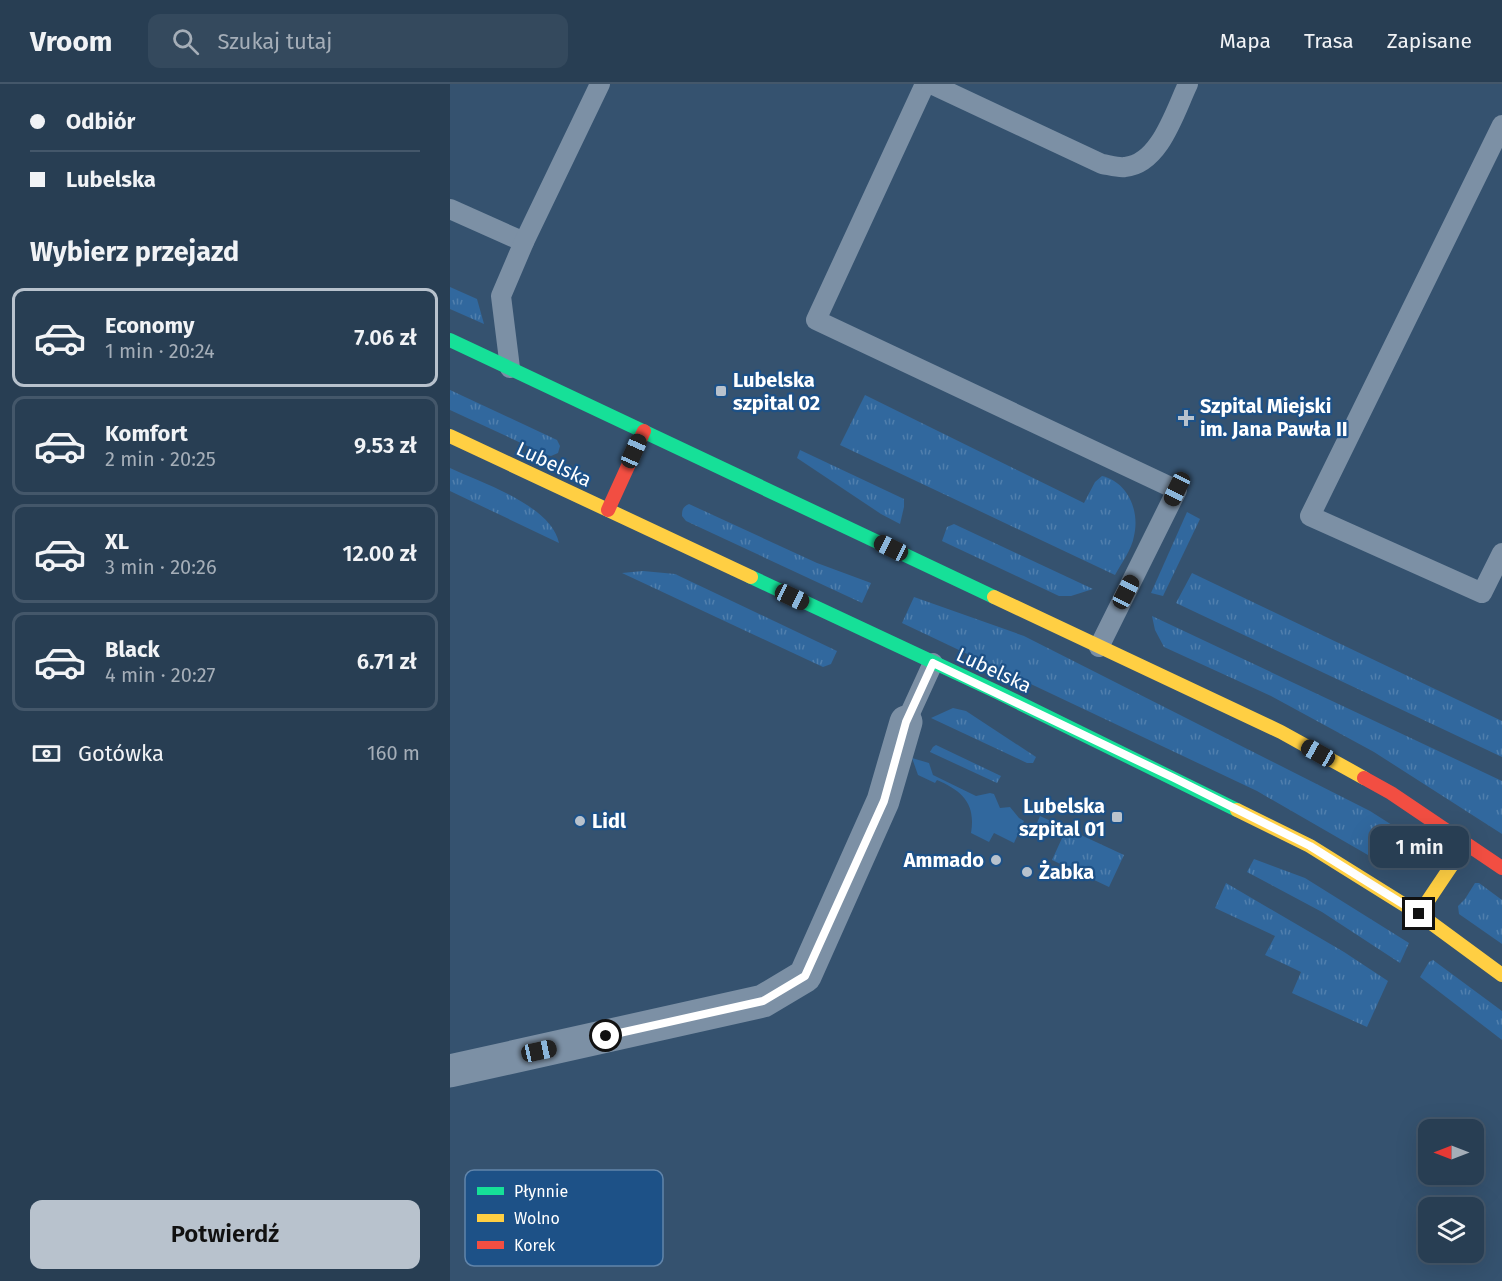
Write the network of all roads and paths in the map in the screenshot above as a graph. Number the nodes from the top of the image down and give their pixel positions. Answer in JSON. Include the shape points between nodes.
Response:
{"nodes":[{"id":1,"x":600,"y":84,"type":"edge"},
{"id":2,"x":925,"y":84,"type":"edge"},
{"id":3,"x":931,"y":84,"type":"edge"},
{"id":4,"x":1188,"y":84,"type":"edge"},
{"id":5,"x":1502,"y":125,"type":"edge"},
{"id":6,"x":450,"y":209,"type":"edge"},
{"id":7,"x":524,"y":242,"type":"junction"},
{"id":8,"x":450,"y":340,"type":"edge"},
{"id":9,"x":510,"y":368,"type":"junction"},
{"id":10,"x":644,"y":431,"type":"junction"},
{"id":11,"x":450,"y":436,"type":"edge"},
{"id":12,"x":608,"y":510,"type":"junction"},
{"id":13,"x":1500,"y":563,"type":"edge"},
{"id":14,"x":1099,"y":646,"type":"junction"},
{"id":15,"x":933,"y":663,"type":"junction"},
{"id":16,"x":906,"y":722,"type":"joint"},
{"id":17,"x":1466,"y":844,"type":"junction"},
{"id":18,"x":1502,"y":868,"type":"edge"},
{"id":19,"x":1419,"y":914,"type":"junction"},
{"id":20,"x":1502,"y":975,"type":"edge"},
{"id":21,"x":450,"y":1071,"type":"edge"}],
"edges":[{"from":1,"to":7,"type":"lane"},
{"from":2,"to":14,"type":"lane","via":[[816,320],[1177,489]]},
{"from":3,"to":4,"type":"lane","via":[[1102,164],[1126,168],[1146,159],[1160,144]]},
{"from":5,"to":13,"type":"lane","via":[[1310,516],[1482,593]]},
{"from":6,"to":7,"type":"lane"},
{"from":7,"to":9,"type":"lane","via":[[501,296]]},
{"from":8,"to":9,"type":"main road"},
{"from":9,"to":10,"type":"main road"},
{"from":10,"to":12,"type":"main road"},
{"from":10,"to":14,"type":"main road"},
{"from":11,"to":12,"type":"main road","name":"Lubelska"},
{"from":12,"to":15,"type":"main road","name":"Lubelska"},
{"from":14,"to":17,"type":"main road","via":[[1281,732],[1391,794]]},
{"from":15,"to":16,"type":"lane"},
{"from":15,"to":19,"type":"main road","name":"Lubelska","via":[[1310,846]]},
{"from":16,"to":21,"type":"street","via":[[884,801],[805,976],[763,1001]]},
{"from":17,"to":18,"type":"main road"},
{"from":17,"to":19,"type":"main road"},
{"from":19,"to":20,"type":"main road","name":"Lubelska"}]}
